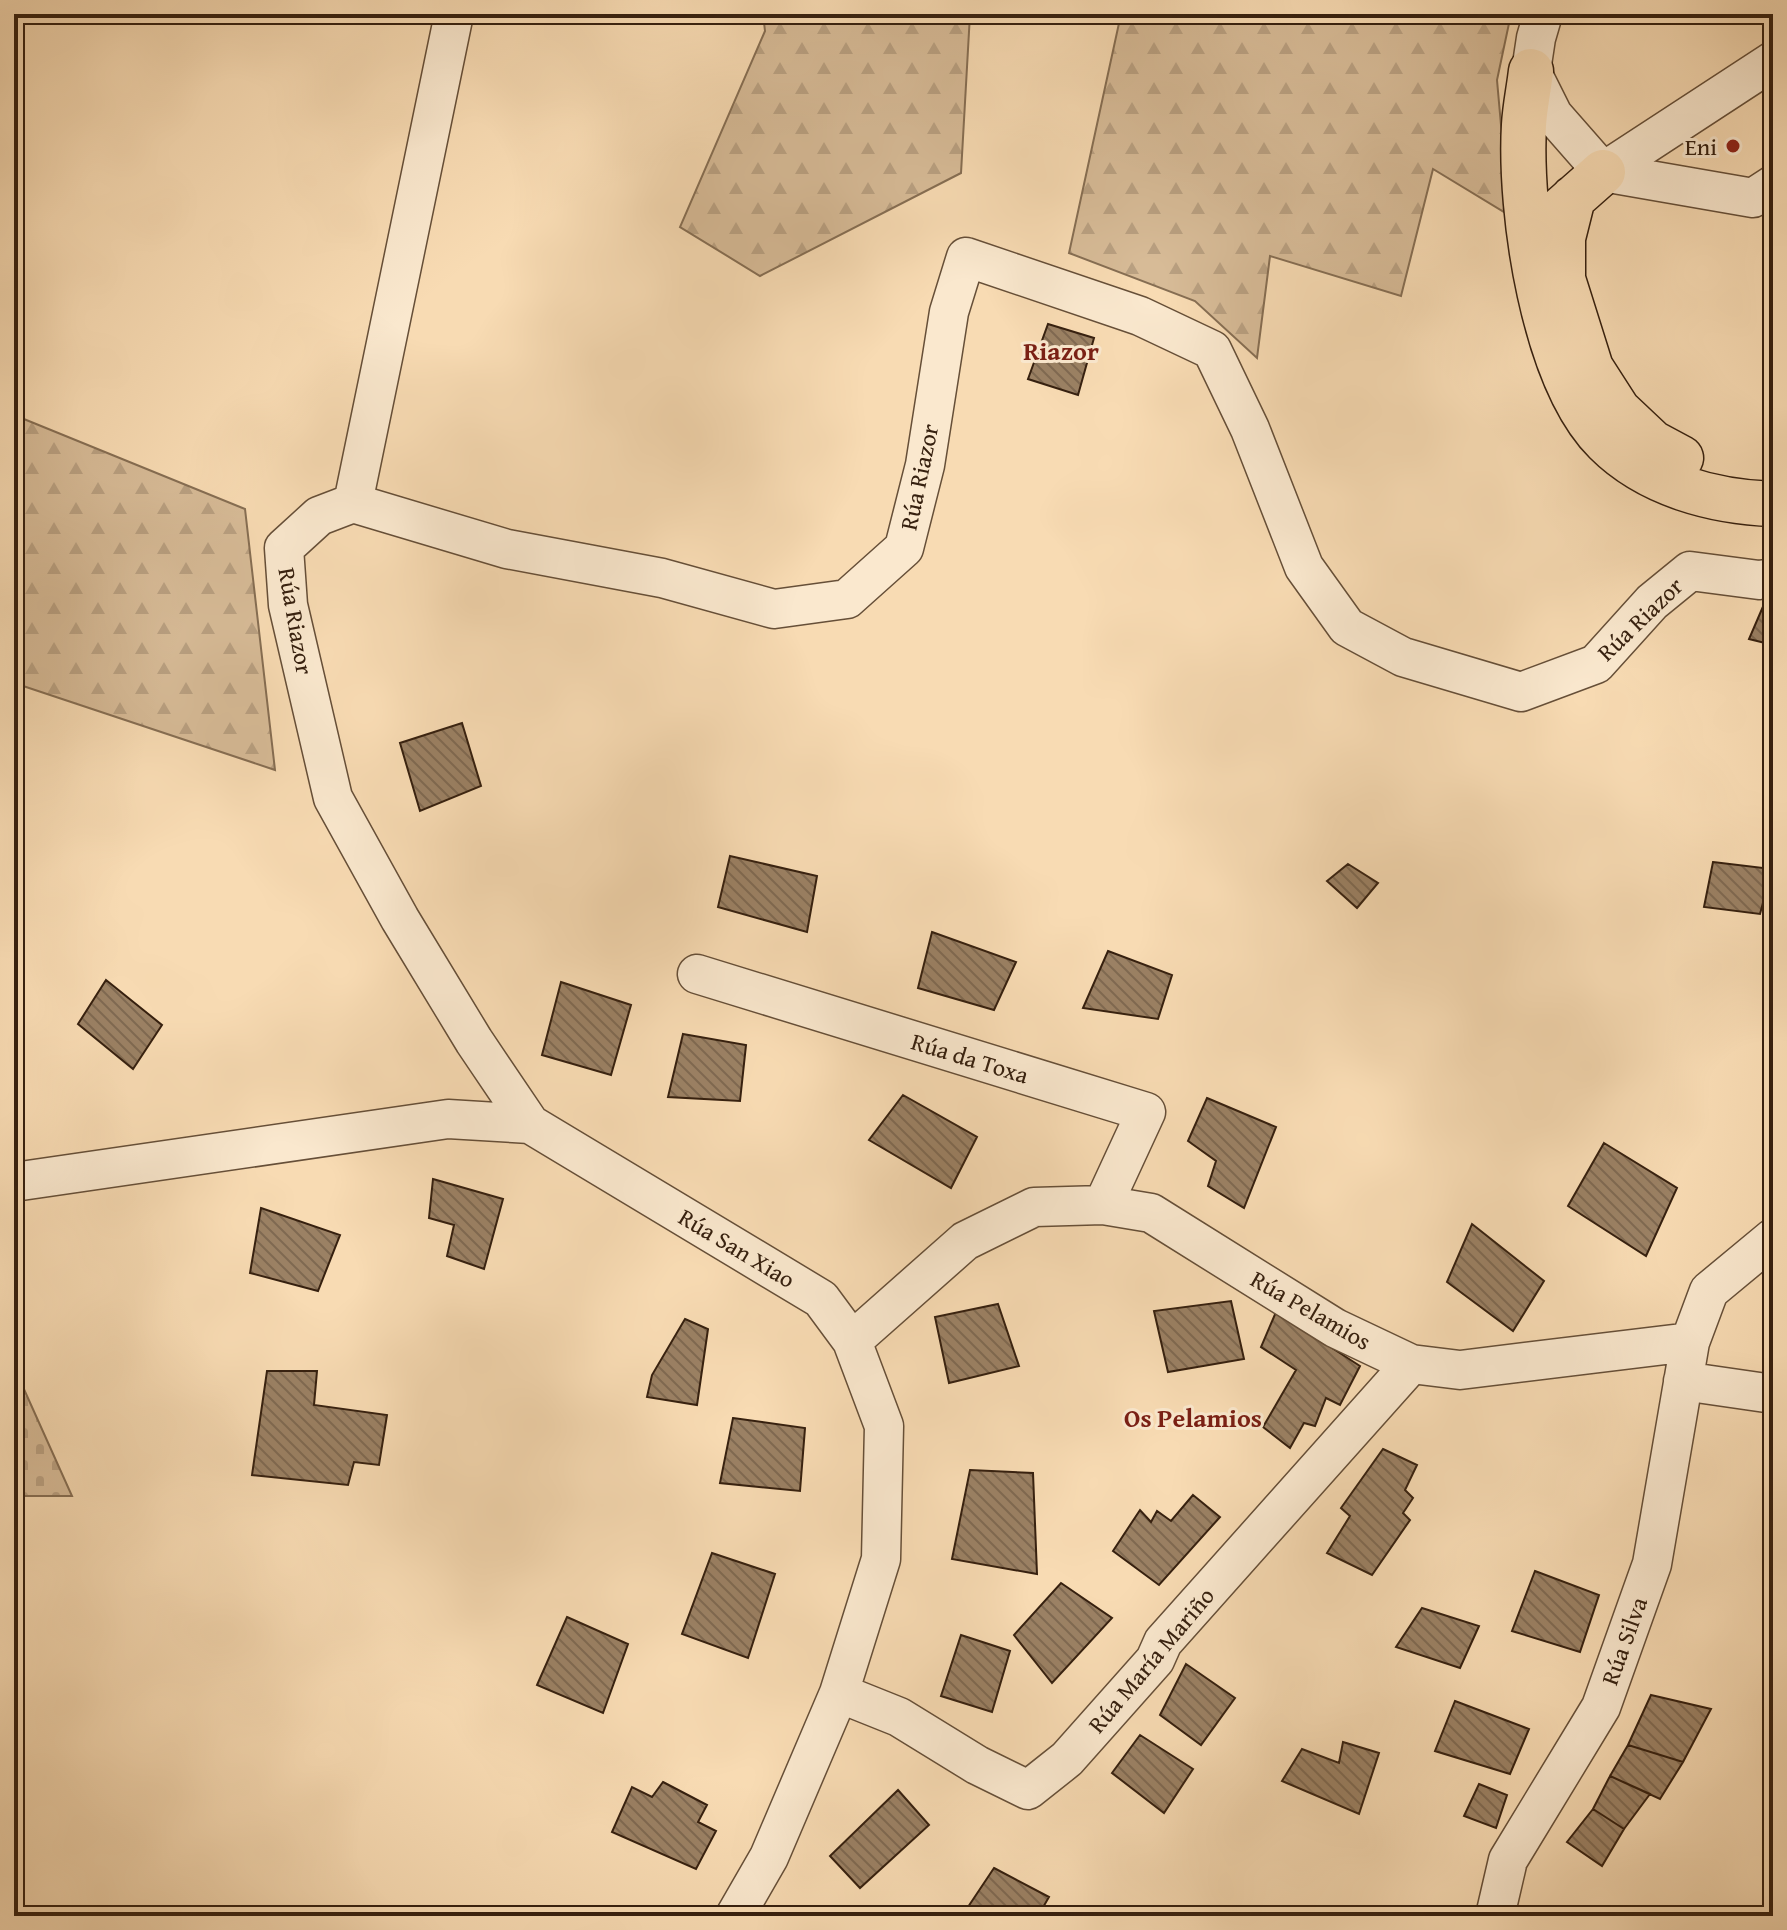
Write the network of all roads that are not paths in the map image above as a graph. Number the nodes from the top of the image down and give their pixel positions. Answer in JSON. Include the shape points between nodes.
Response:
{"nodes":[{"id":1,"x":454,"y":14,"type":"edge"},
{"id":2,"x":1543,"y":14,"type":"edge"},
{"id":3,"x":1773,"y":61,"type":"edge"},
{"id":4,"x":1531,"y":71,"type":"junction"},
{"id":5,"x":1588,"y":185,"type":"junction"},
{"id":6,"x":1773,"y":185,"type":"edge"},
{"id":7,"x":1529,"y":244,"type":"junction"},
{"id":8,"x":1773,"y":477,"type":"edge"},
{"id":9,"x":353,"y":503,"type":"junction"},
{"id":10,"x":1773,"y":504,"type":"edge"},
{"id":11,"x":1773,"y":578,"type":"edge"},
{"id":12,"x":697,"y":974,"type":"dead end"},
{"id":13,"x":530,"y":1124,"type":"junction"},
{"id":14,"x":14,"y":1182,"type":"edge"},
{"id":15,"x":1103,"y":1205,"type":"junction"},
{"id":16,"x":1773,"y":1238,"type":"edge"},
{"id":17,"x":852,"y":1341,"type":"junction"},
{"id":18,"x":1690,"y":1342,"type":"junction"},
{"id":19,"x":1411,"y":1364,"type":"junction"},
{"id":20,"x":1683,"y":1381,"type":"junction"},
{"id":21,"x":1773,"y":1394,"type":"edge"},
{"id":22,"x":839,"y":1693,"type":"junction"},
{"id":23,"x":735,"y":1916,"type":"edge"},
{"id":24,"x":1495,"y":1916,"type":"edge"}],
"edges":[{"from":1,"to":9,"type":"street"},
{"from":2,"to":4,"type":"street"},
{"from":3,"to":5,"type":"street"},
{"from":4,"to":5,"type":"street"},
{"from":4,"to":7,"type":"highway","via":[[1524,125]]},
{"from":5,"to":6,"type":"street","via":[[1753,198]]},
{"from":5,"to":7,"type":"highway","via":[[1539,228]]},
{"from":5,"to":8,"type":"highway","via":[[1563,238],[1563,279],[1591,368],[1618,410],[1653,443],[1696,465]]},
{"from":7,"to":10,"type":"highway","via":[[1555,353],[1580,410],[1607,443],[1649,474],[1697,494]]},
{"from":9,"to":11,"type":"street","name":"Rúa Riazor","via":[[507,549],[662,578],[774,609],[847,599],[904,548],[925,465],[949,312],[966,257],[1140,316],[1212,350],[1250,429],[1304,567],[1347,627],[1403,657],[1521,692],[1596,664],[1652,602],[1690,571]]},
{"from":9,"to":13,"type":"street","name":"Rúa Riazor","via":[[319,516],[284,548],[288,605],[333,798],[400,919]]},
{"from":12,"to":15,"type":"street","name":"Rúa da Toxa","via":[[1146,1112]]},
{"from":13,"to":14,"type":"street","name":"Rúa San Xiao","via":[[448,1119]]},
{"from":13,"to":17,"type":"street","name":"Rúa San Xiao","via":[[821,1299]]},
{"from":15,"to":17,"type":"street","name":"Rúa Pelamios","via":[[1034,1207],[965,1241]]},
{"from":15,"to":19,"type":"street","name":"Rúa Pelamios","via":[[1151,1213],[1335,1328]]},
{"from":16,"to":18,"type":"street","via":[[1709,1291]]},
{"from":17,"to":22,"type":"street","name":"Rúa San Xiao","via":[[884,1426],[881,1559]]},
{"from":18,"to":19,"type":"street","name":"Rúa Pelamios","via":[[1460,1370]]},
{"from":18,"to":20,"type":"street","name":"Rúa Silva"},
{"from":19,"to":22,"type":"street","name":"Rúa María Mariño","via":[[1163,1642],[1155,1660],[1067,1759],[1028,1790],[899,1717]]},
{"from":20,"to":21,"type":"street"},
{"from":20,"to":24,"type":"street","name":"Rúa Silva","via":[[1652,1564],[1601,1707],[1508,1860]]},
{"from":22,"to":23,"type":"street","name":"Rúa San Xiao","via":[[769,1857]]}]}
